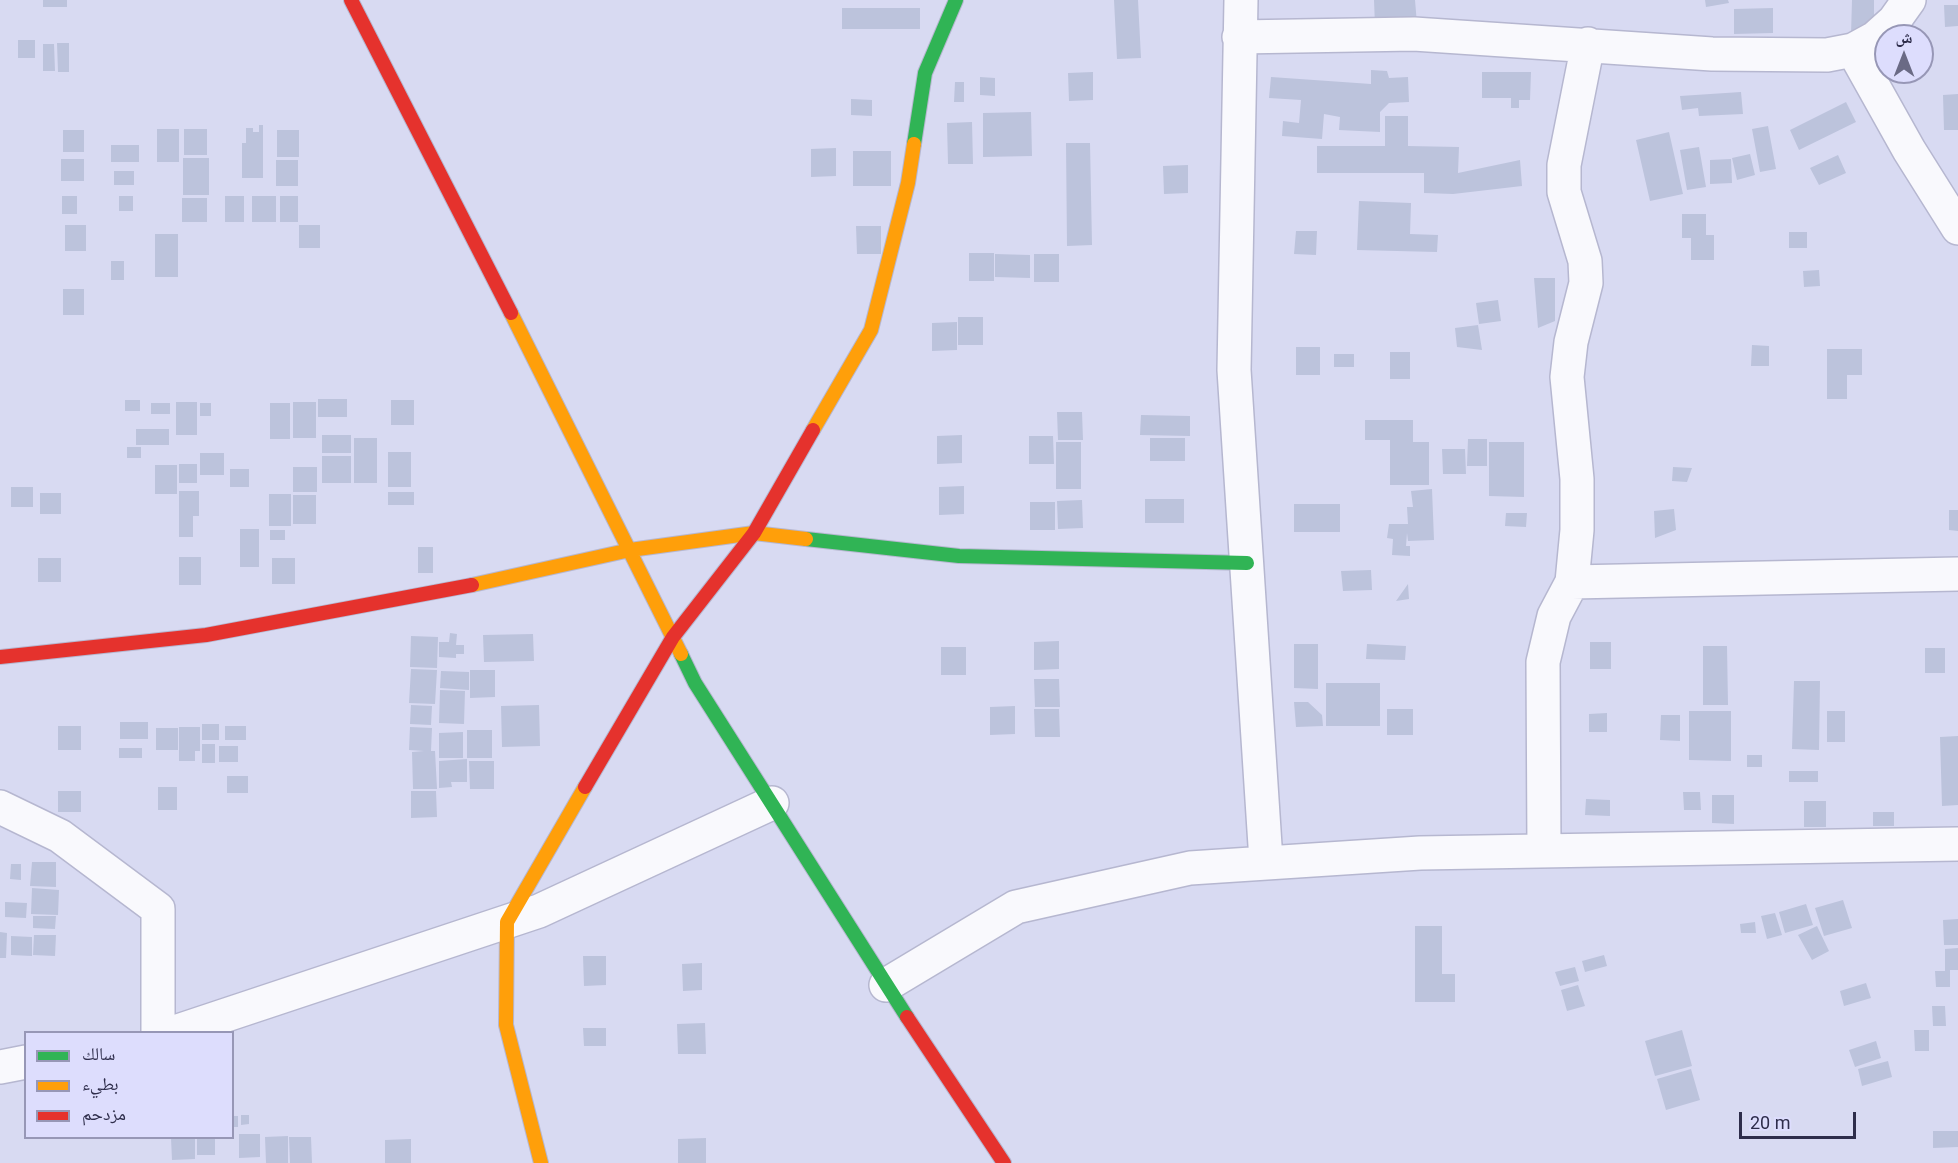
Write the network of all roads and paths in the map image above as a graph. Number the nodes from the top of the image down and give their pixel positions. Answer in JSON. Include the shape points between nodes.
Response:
{"nodes":[{"id":1,"x":351,"y":0,"type":"edge"},
{"id":2,"x":956,"y":0,"type":"edge"},
{"id":3,"x":1241,"y":0,"type":"edge"},
{"id":4,"x":1909,"y":0,"type":"edge"},
{"id":5,"x":1239,"y":37,"type":"junction"},
{"id":6,"x":1588,"y":44,"type":"junction"},
{"id":7,"x":1853,"y":50,"type":"junction"},
{"id":8,"x":1958,"y":228,"type":"edge"},
{"id":9,"x":754,"y":533,"type":"junction"},
{"id":10,"x":630,"y":550,"type":"junction"},
{"id":11,"x":1247,"y":563,"type":"junction"},
{"id":12,"x":1958,"y":574,"type":"edge"},
{"id":13,"x":1572,"y":582,"type":"junction"},
{"id":14,"x":673,"y":637,"type":"junction"},
{"id":15,"x":0,"y":657,"type":"edge"},
{"id":16,"x":772,"y":803,"type":"junction"},
{"id":17,"x":0,"y":807,"type":"edge"},
{"id":18,"x":1958,"y":844,"type":"edge"},
{"id":19,"x":1544,"y":851,"type":"junction"},
{"id":20,"x":1266,"y":861,"type":"junction"},
{"id":21,"x":507,"y":922,"type":"junction"},
{"id":22,"x":886,"y":985,"type":"junction"},
{"id":23,"x":158,"y":1031,"type":"edge"},
{"id":24,"x":178,"y":1031,"type":"edge"},
{"id":25,"x":24,"y":1062,"type":"edge"},
{"id":26,"x":0,"y":1067,"type":"edge"},
{"id":27,"x":541,"y":1163,"type":"edge"},
{"id":28,"x":1004,"y":1163,"type":"edge"}],
"edges":[{"from":1,"to":10,"type":"street"},
{"from":2,"to":9,"type":"street","via":[[925,73],[908,183],[871,330]]},
{"from":3,"to":5,"type":"street"},
{"from":4,"to":7,"type":"street","via":[[1875,38]]},
{"from":5,"to":6,"type":"street","via":[[1414,34]]},
{"from":5,"to":11,"type":"street","via":[[1234,370]]},
{"from":6,"to":7,"type":"street","via":[[1712,54],[1827,56]]},
{"from":6,"to":13,"type":"street","via":[[1564,165],[1564,192],[1585,261],[1586,283],[1571,342],[1567,377],[1577,479]]},
{"from":7,"to":8,"type":"street"},
{"from":9,"to":10,"type":"street"},
{"from":9,"to":11,"type":"street","via":[[959,556]]},
{"from":9,"to":14,"type":"street"},
{"from":10,"to":14,"type":"street"},
{"from":10,"to":15,"type":"street","via":[[430,595],[206,635]]},
{"from":11,"to":20,"type":"street"},
{"from":12,"to":13,"type":"street"},
{"from":13,"to":19,"type":"street","via":[[1554,616],[1543,662]]},
{"from":14,"to":16,"type":"street","via":[[695,683]]},
{"from":14,"to":21,"type":"street"},
{"from":16,"to":21,"type":"street","via":[[539,911]]},
{"from":16,"to":22,"type":"street"},
{"from":17,"to":23,"type":"street","via":[[60,836],[158,909]]},
{"from":18,"to":19,"type":"street"},
{"from":19,"to":20,"type":"street"},
{"from":20,"to":22,"type":"street","via":[[1190,868],[1016,907]]},
{"from":21,"to":24,"type":"street"},
{"from":21,"to":27,"type":"street","via":[[506,1025]]},
{"from":22,"to":28,"type":"street"},
{"from":25,"to":26,"type":"street"}]}
